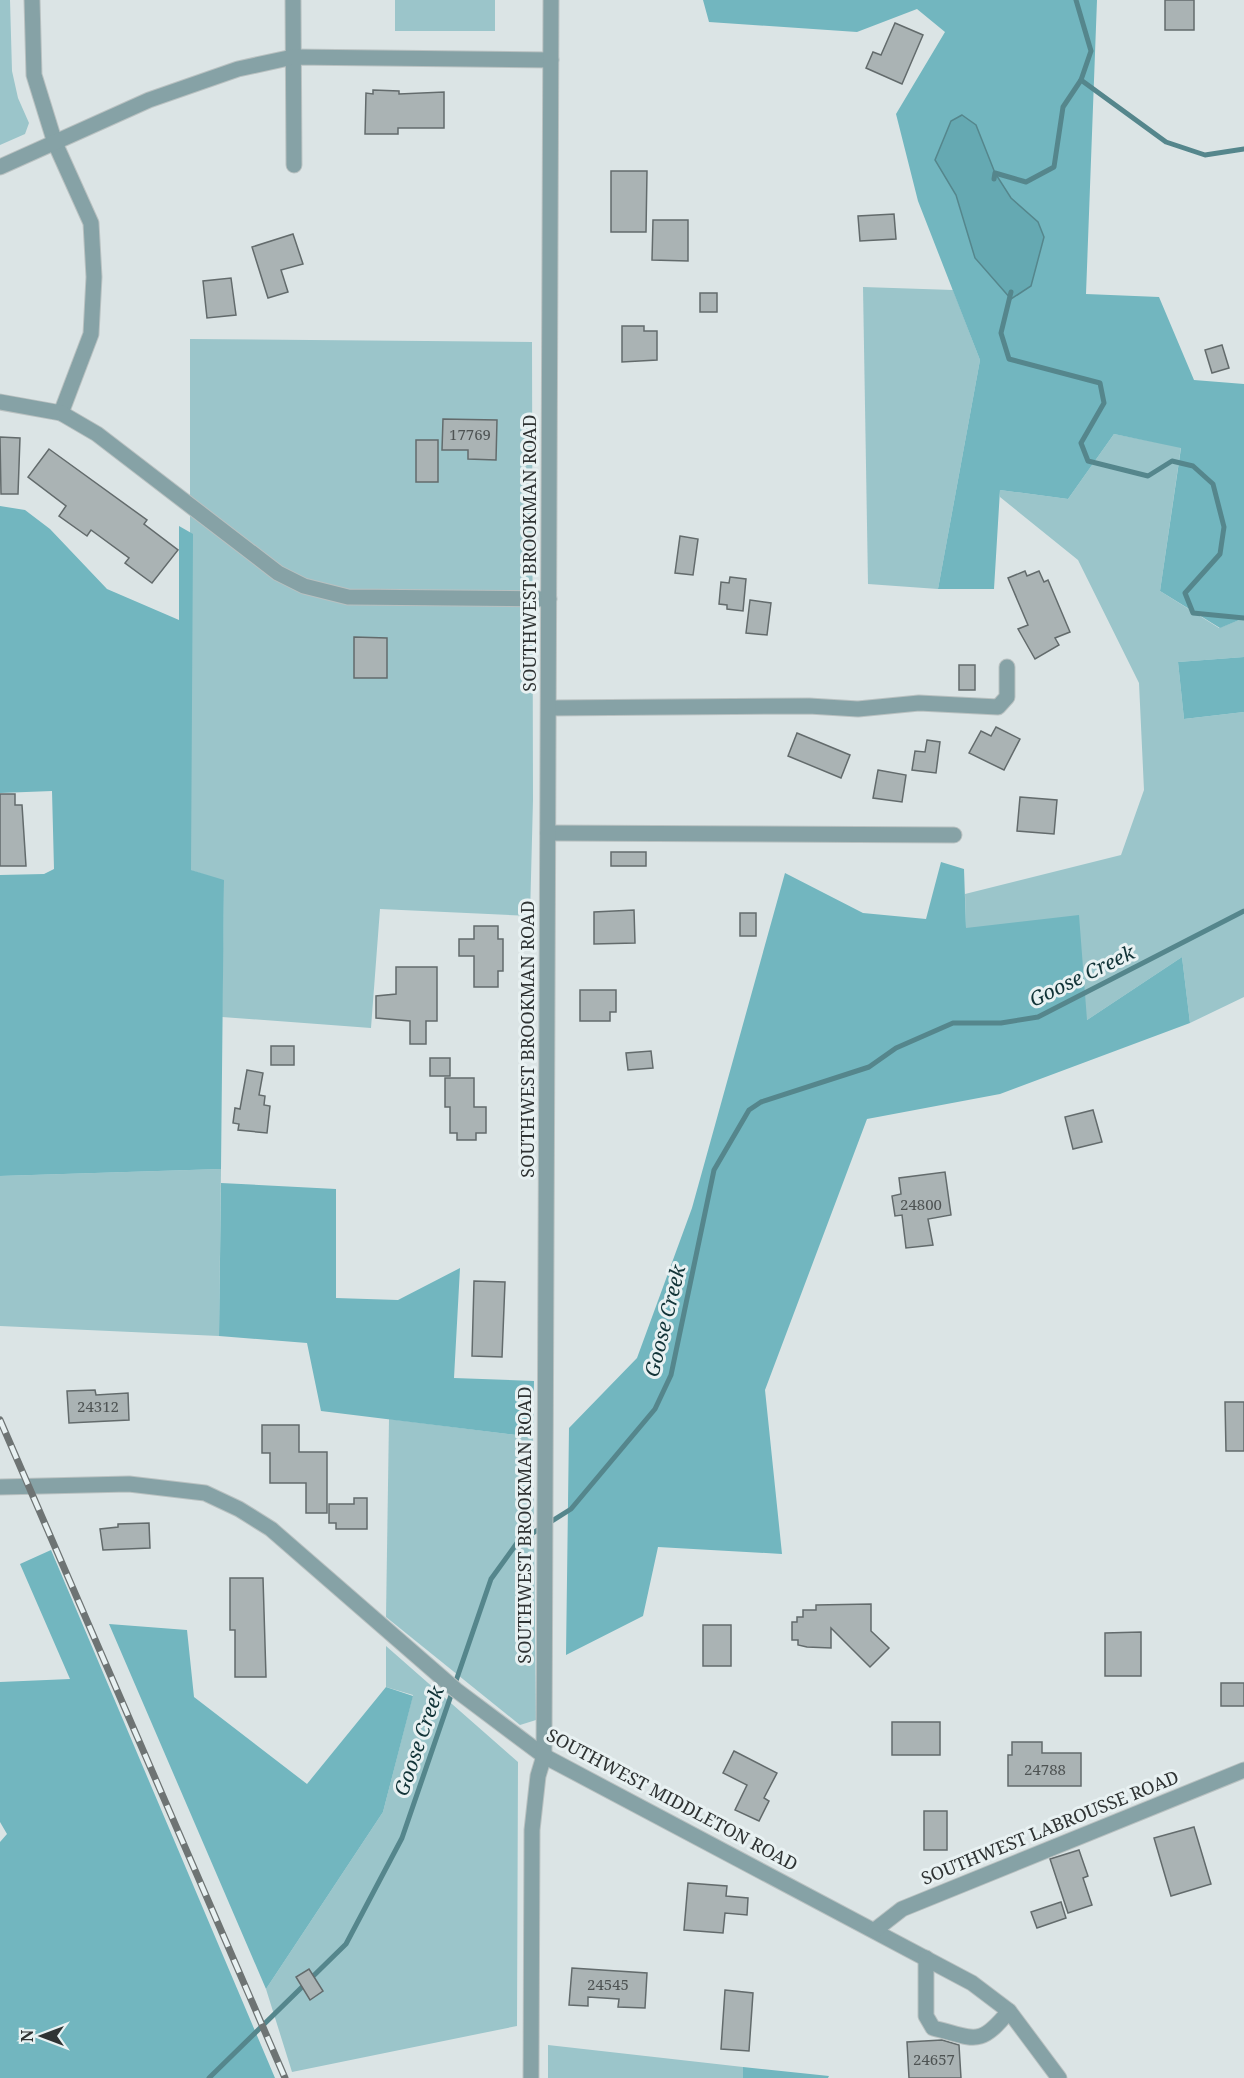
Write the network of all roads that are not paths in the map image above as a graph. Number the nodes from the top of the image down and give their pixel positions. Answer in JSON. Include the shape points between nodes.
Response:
{"nodes":[{"id":1,"x":32,"y":0,"type":"edge"},
{"id":2,"x":293,"y":0,"type":"edge"},
{"id":3,"x":551,"y":0,"type":"edge"},
{"id":4,"x":293,"y":57,"type":"junction"},
{"id":5,"x":551,"y":60,"type":"junction"},
{"id":6,"x":55,"y":143,"type":"junction"},
{"id":7,"x":294,"y":165,"type":"dead end"},
{"id":8,"x":0,"y":167,"type":"edge"},
{"id":9,"x":0,"y":402,"type":"edge"},
{"id":10,"x":61,"y":413,"type":"junction"},
{"id":11,"x":549,"y":598,"type":"junction"},
{"id":12,"x":1007,"y":667,"type":"dead end"},
{"id":13,"x":549,"y":708,"type":"junction"},
{"id":14,"x":548,"y":833,"type":"junction"},
{"id":15,"x":954,"y":835,"type":"dead end"},
{"id":16,"x":0,"y":1487,"type":"edge"},
{"id":17,"x":544,"y":1756,"type":"junction"},
{"id":18,"x":1244,"y":1770,"type":"edge"},
{"id":19,"x":874,"y":1930,"type":"junction"},
{"id":20,"x":926,"y":1958,"type":"junction"},
{"id":21,"x":1009,"y":2011,"type":"junction"},
{"id":22,"x":531,"y":2078,"type":"edge"},
{"id":23,"x":1059,"y":2078,"type":"edge"}],
"edges":[{"from":1,"to":6,"type":"street","via":[[34,75]]},
{"from":2,"to":4,"type":"street"},
{"from":3,"to":5,"type":"street","name":"SOUTHWEST BROOKMAN ROAD"},
{"from":4,"to":5,"type":"street"},
{"from":4,"to":6,"type":"street","via":[[238,69],[149,100]]},
{"from":4,"to":7,"type":"street"},
{"from":5,"to":11,"type":"street","name":"SOUTHWEST BROOKMAN ROAD"},
{"from":6,"to":8,"type":"street"},
{"from":6,"to":10,"type":"street","via":[[91,223],[94,277],[91,334]]},
{"from":9,"to":10,"type":"street"},
{"from":10,"to":11,"type":"street","via":[[97,434],[278,573],[304,586],[348,597]]},
{"from":11,"to":13,"type":"street","name":"SOUTHWEST BROOKMAN ROAD"},
{"from":12,"to":13,"type":"street","via":[[1006,697],[998,707],[919,703],[858,709]]},
{"from":13,"to":14,"type":"street","name":"SOUTHWEST BROOKMAN ROAD"},
{"from":14,"to":15,"type":"street"},
{"from":14,"to":17,"type":"street","name":"SOUTHWEST BROOKMAN ROAD"},
{"from":16,"to":17,"type":"street","name":"SOUTHWEST MIDDLETON ROAD","via":[[129,1484],[205,1493],[239,1509],[271,1529],[456,1689]]},
{"from":17,"to":19,"type":"street","name":"SOUTHWEST MIDDLETON ROAD"},
{"from":17,"to":22,"type":"street","name":"SOUTHWEST BROOKMAN ROAD","via":[[532,1830]]},
{"from":18,"to":19,"type":"street","name":"SOUTHWEST LABROUSSE ROAD","via":[[902,1909]]},
{"from":19,"to":20,"type":"street","name":"SOUTHWEST MIDDLETON ROAD"},
{"from":20,"to":21,"type":"street","name":"SOUTHWEST MIDDLETON ROAD","via":[[972,1983]]},
{"from":20,"to":21,"type":"street","via":[[926,2016],[933,2028],[976,2039],[992,2032]]},
{"from":21,"to":23,"type":"street","name":"SOUTHWEST MIDDLETON ROAD"}]}
